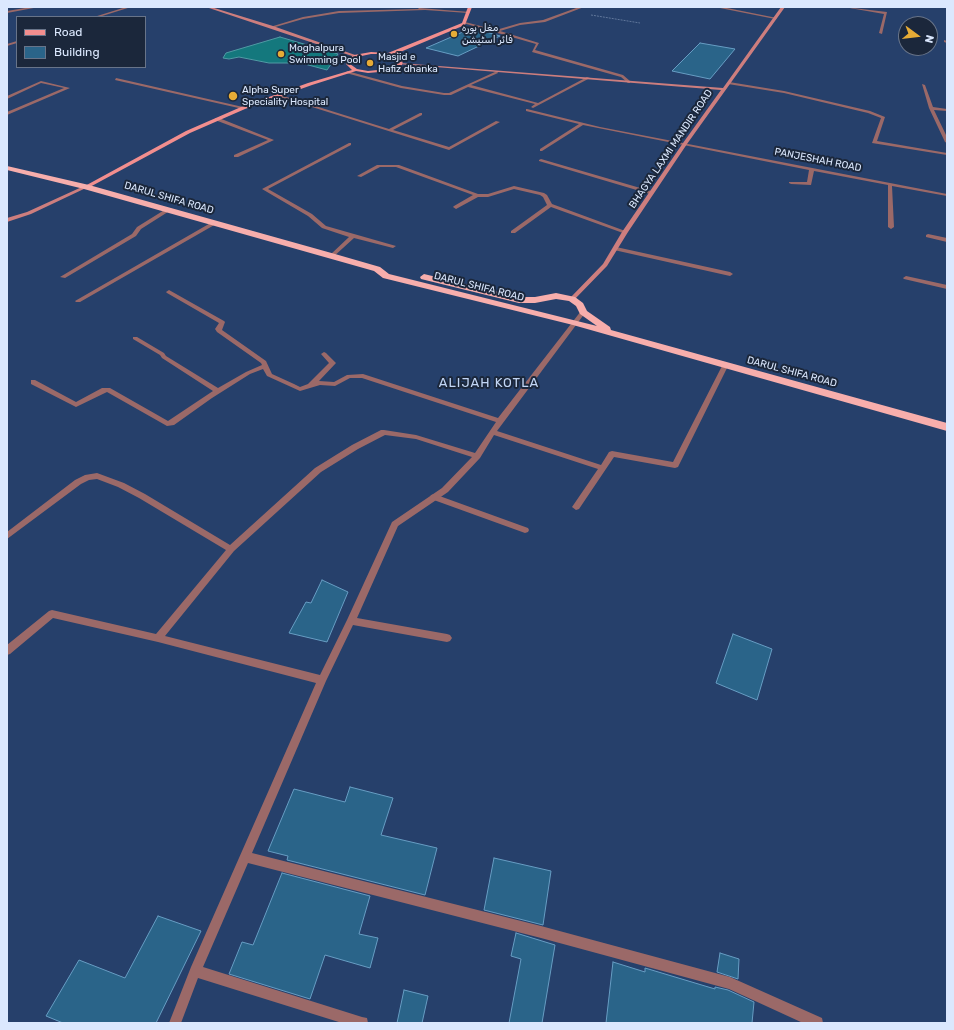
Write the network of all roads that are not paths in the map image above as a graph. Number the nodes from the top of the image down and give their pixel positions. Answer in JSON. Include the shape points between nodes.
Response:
{"nodes":[{"id":1,"x":36,"y":7,"type":"edge"},
{"id":2,"x":129,"y":7,"type":"edge"},
{"id":3,"x":208,"y":7,"type":"edge"},
{"id":4,"x":412,"y":7,"type":"edge"},
{"id":5,"x":582,"y":7,"type":"edge"},
{"id":6,"x":717,"y":7,"type":"edge"},
{"id":7,"x":783,"y":7,"type":"edge"},
{"id":8,"x":846,"y":7,"type":"edge"},
{"id":9,"x":469,"y":9,"type":"edge"},
{"id":10,"x":424,"y":10,"type":"junction"},
{"id":11,"x":7,"y":12,"type":"edge"},
{"id":12,"x":99,"y":16,"type":"edge"},
{"id":13,"x":775,"y":18,"type":"junction"},
{"id":14,"x":465,"y":23,"type":"junction"},
{"id":15,"x":272,"y":27,"type":"junction"},
{"id":16,"x":496,"y":31,"type":"junction"},
{"id":17,"x":881,"y":33,"type":"dead end"},
{"id":18,"x":390,"y":54,"type":"junction"},
{"id":19,"x":356,"y":56,"type":"junction"},
{"id":20,"x":400,"y":64,"type":"junction"},
{"id":21,"x":356,"y":70,"type":"junction"},
{"id":22,"x":347,"y":72,"type":"junction"},
{"id":23,"x":497,"y":72,"type":"junction"},
{"id":24,"x":588,"y":78,"type":"junction"},
{"id":25,"x":116,"y":79,"type":"dead end"},
{"id":26,"x":629,"y":82,"type":"junction"},
{"id":27,"x":729,"y":83,"type":"junction"},
{"id":28,"x":923,"y":85,"type":"dead end"},
{"id":29,"x":469,"y":86,"type":"junction"},
{"id":30,"x":723,"y":89,"type":"junction"},
{"id":31,"x":278,"y":95,"type":"junction"},
{"id":32,"x":7,"y":98,"type":"edge"},
{"id":33,"x":538,"y":104,"type":"junction"},
{"id":34,"x":243,"y":108,"type":"junction"},
{"id":35,"x":931,"y":108,"type":"junction"},
{"id":36,"x":947,"y":110,"type":"edge"},
{"id":37,"x":7,"y":114,"type":"edge"},
{"id":38,"x":421,"y":114,"type":"dead end"},
{"id":39,"x":217,"y":119,"type":"junction"},
{"id":40,"x":498,"y":122,"type":"dead end"},
{"id":41,"x":582,"y":124,"type":"junction"},
{"id":42,"x":390,"y":130,"type":"junction"},
{"id":43,"x":947,"y":142,"type":"edge"},
{"id":44,"x":686,"y":143,"type":"junction"},
{"id":45,"x":349,"y":144,"type":"dead end"},
{"id":46,"x":542,"y":150,"type":"dead end"},
{"id":47,"x":947,"y":154,"type":"edge"},
{"id":48,"x":236,"y":156,"type":"dead end"},
{"id":49,"x":541,"y":160,"type":"dead end"},
{"id":50,"x":7,"y":168,"type":"edge"},
{"id":51,"x":812,"y":168,"type":"junction"},
{"id":52,"x":359,"y":176,"type":"dead end"},
{"id":53,"x":791,"y":183,"type":"dead end"},
{"id":54,"x":890,"y":184,"type":"junction"},
{"id":55,"x":86,"y":187,"type":"junction"},
{"id":56,"x":652,"y":193,"type":"junction"},
{"id":57,"x":477,"y":195,"type":"junction"},
{"id":58,"x":947,"y":195,"type":"edge"},
{"id":59,"x":550,"y":206,"type":"junction"},
{"id":60,"x":456,"y":207,"type":"dead end"},
{"id":61,"x":168,"y":210,"type":"junction"},
{"id":62,"x":7,"y":220,"type":"edge"},
{"id":63,"x":214,"y":223,"type":"junction"},
{"id":64,"x":892,"y":227,"type":"dead end"},
{"id":65,"x":513,"y":232,"type":"dead end"},
{"id":66,"x":625,"y":232,"type":"junction"},
{"id":67,"x":353,"y":236,"type":"junction"},
{"id":68,"x":928,"y":236,"type":"dead end"},
{"id":69,"x":947,"y":240,"type":"edge"},
{"id":70,"x":393,"y":246,"type":"dead end"},
{"id":71,"x":616,"y":249,"type":"junction"},
{"id":72,"x":332,"y":256,"type":"junction"},
{"id":73,"x":378,"y":269,"type":"junction"},
{"id":74,"x":730,"y":274,"type":"dead end"},
{"id":75,"x":63,"y":277,"type":"dead end"},
{"id":76,"x":906,"y":278,"type":"dead end"},
{"id":77,"x":947,"y":287,"type":"edge"},
{"id":78,"x":168,"y":292,"type":"dead end"},
{"id":79,"x":572,"y":299,"type":"junction"},
{"id":80,"x":78,"y":301,"type":"dead end"},
{"id":81,"x":583,"y":312,"type":"junction"},
{"id":82,"x":576,"y":323,"type":"junction"},
{"id":83,"x":615,"y":334,"type":"junction"},
{"id":84,"x":135,"y":338,"type":"dead end"},
{"id":85,"x":324,"y":354,"type":"dead end"},
{"id":86,"x":265,"y":366,"type":"junction"},
{"id":87,"x":725,"y":366,"type":"junction"},
{"id":88,"x":33,"y":382,"type":"dead end"},
{"id":89,"x":311,"y":385,"type":"junction"},
{"id":90,"x":218,"y":391,"type":"junction"},
{"id":91,"x":500,"y":421,"type":"junction"},
{"id":92,"x":947,"y":427,"type":"edge"},
{"id":93,"x":493,"y":432,"type":"junction"},
{"id":94,"x":477,"y":456,"type":"junction"},
{"id":95,"x":602,"y":468,"type":"junction"},
{"id":96,"x":434,"y":497,"type":"junction"},
{"id":97,"x":576,"y":507,"type":"dead end"},
{"id":98,"x":525,"y":530,"type":"dead end"},
{"id":99,"x":7,"y":536,"type":"edge"},
{"id":100,"x":231,"y":549,"type":"junction"},
{"id":101,"x":351,"y":621,"type":"junction"},
{"id":102,"x":158,"y":638,"type":"junction"},
{"id":103,"x":447,"y":638,"type":"dead end"},
{"id":104,"x":7,"y":651,"type":"edge"},
{"id":105,"x":322,"y":680,"type":"junction"},
{"id":106,"x":245,"y":857,"type":"junction"},
{"id":107,"x":195,"y":971,"type":"junction"},
{"id":108,"x":175,"y":1023,"type":"edge"},
{"id":109,"x":362,"y":1023,"type":"edge"},
{"id":110,"x":817,"y":1023,"type":"edge"}],
"edges":[{"from":1,"to":11,"type":"street"},
{"from":2,"to":12,"type":"street"},
{"from":3,"to":15,"type":"main road"},
{"from":4,"to":10,"type":"street"},
{"from":5,"to":16,"type":"street","via":[[544,21]]},
{"from":6,"to":13,"type":"street"},
{"from":7,"to":13,"type":"main road","name":"BHAGYA LAXMI MANDIR ROAD"},
{"from":8,"to":17,"type":"street","via":[[886,13]]},
{"from":9,"to":10,"type":"street"},
{"from":9,"to":14,"type":"main road"},
{"from":10,"to":15,"type":"street","via":[[339,12],[303,18]]},
{"from":13,"to":27,"type":"main road","name":"BHAGYA LAXMI MANDIR ROAD"},
{"from":14,"to":16,"type":"street"},
{"from":14,"to":18,"type":"main road"},
{"from":15,"to":19,"type":"main road"},
{"from":16,"to":26,"type":"street","via":[[538,44],[533,51],[622,76]]},
{"from":18,"to":19,"type":"main road","via":[[371,53]]},
{"from":18,"to":20,"type":"main road","via":[[401,60]]},
{"from":19,"to":21,"type":"main road","via":[[348,64]]},
{"from":20,"to":21,"type":"main road","via":[[378,72]]},
{"from":20,"to":23,"type":"main road"},
{"from":21,"to":22,"type":"main road"},
{"from":22,"to":29,"type":"street","via":[[438,94],[450,94]]},
{"from":22,"to":31,"type":"main road"},
{"from":23,"to":24,"type":"main road"},
{"from":23,"to":29,"type":"street"},
{"from":24,"to":26,"type":"main road"},
{"from":24,"to":33,"type":"street"},
{"from":25,"to":34,"type":"street"},
{"from":26,"to":30,"type":"main road"},
{"from":27,"to":30,"type":"main road","name":"BHAGYA LAXMI MANDIR ROAD"},
{"from":27,"to":47,"type":"street","via":[[784,92],[883,117],[874,142]]},
{"from":28,"to":35,"type":"street"},
{"from":29,"to":33,"type":"street"},
{"from":30,"to":44,"type":"main road","name":"BHAGYA LAXMI MANDIR ROAD"},
{"from":31,"to":34,"type":"main road"},
{"from":31,"to":42,"type":"street"},
{"from":32,"to":37,"type":"street","via":[[41,82],[68,88]]},
{"from":33,"to":41,"type":"street","name":"PANJESHAH ROAD","via":[[528,110]]},
{"from":34,"to":39,"type":"main road"},
{"from":35,"to":36,"type":"street"},
{"from":35,"to":43,"type":"street"},
{"from":38,"to":42,"type":"street"},
{"from":39,"to":48,"type":"street","via":[[272,140]]},
{"from":39,"to":55,"type":"main road"},
{"from":40,"to":42,"type":"street","via":[[449,149]]},
{"from":41,"to":44,"type":"street","name":"PANJESHAH ROAD"},
{"from":41,"to":46,"type":"street"},
{"from":44,"to":51,"type":"street","name":"PANJESHAH ROAD"},
{"from":44,"to":56,"type":"main road","name":"BHAGYA LAXMI MANDIR ROAD"},
{"from":45,"to":67,"type":"street","via":[[264,189],[310,215],[324,227]]},
{"from":49,"to":56,"type":"street"},
{"from":50,"to":55,"type":"highway","name":"DARUL SHIFA ROAD"},
{"from":51,"to":53,"type":"street","via":[[809,184]]},
{"from":51,"to":54,"type":"street","name":"PANJESHAH ROAD"},
{"from":52,"to":57,"type":"street","via":[[379,166],[397,166]]},
{"from":54,"to":58,"type":"street","name":"PANJESHAH ROAD"},
{"from":54,"to":64,"type":"street"},
{"from":55,"to":61,"type":"highway","name":"DARUL SHIFA ROAD"},
{"from":55,"to":62,"type":"main road","via":[[29,213]]},
{"from":56,"to":66,"type":"main road","name":"BHAGYA LAXMI MANDIR ROAD"},
{"from":57,"to":59,"type":"street","via":[[488,196],[519,187],[542,194]]},
{"from":57,"to":60,"type":"street"},
{"from":59,"to":65,"type":"street"},
{"from":59,"to":66,"type":"street"},
{"from":61,"to":63,"type":"highway","name":"DARUL SHIFA ROAD"},
{"from":61,"to":75,"type":"street","via":[[139,228],[134,235]]},
{"from":63,"to":72,"type":"highway","name":"DARUL SHIFA ROAD"},
{"from":63,"to":80,"type":"street"},
{"from":66,"to":71,"type":"main road","name":"BHAGYA LAXMI MANDIR ROAD"},
{"from":67,"to":70,"type":"street"},
{"from":67,"to":72,"type":"street"},
{"from":68,"to":69,"type":"street"},
{"from":71,"to":74,"type":"street"},
{"from":71,"to":79,"type":"main road","name":"BHAGYA LAXMI MANDIR ROAD","via":[[605,265]]},
{"from":72,"to":73,"type":"highway","name":"DARUL SHIFA ROAD"},
{"from":73,"to":79,"type":"highway","via":[[395,270],[519,300],[556,296]]},
{"from":73,"to":82,"type":"highway","name":"DARUL SHIFA ROAD","via":[[386,276]]},
{"from":76,"to":77,"type":"street"},
{"from":78,"to":86,"type":"street","via":[[222,322],[219,331],[264,362]]},
{"from":79,"to":81,"type":"highway","via":[[580,305]]},
{"from":81,"to":82,"type":"street"},
{"from":81,"to":83,"type":"highway"},
{"from":82,"to":83,"type":"highway","name":"DARUL SHIFA ROAD"},
{"from":82,"to":91,"type":"street"},
{"from":83,"to":87,"type":"highway","name":"DARUL SHIFA ROAD"},
{"from":84,"to":90,"type":"street"},
{"from":85,"to":89,"type":"street","via":[[332,363]]},
{"from":86,"to":89,"type":"street","via":[[269,375],[292,386],[300,388]]},
{"from":86,"to":90,"type":"street"},
{"from":87,"to":92,"type":"highway","name":"DARUL SHIFA ROAD"},
{"from":87,"to":95,"type":"street","via":[[675,465],[612,454]]},
{"from":88,"to":90,"type":"street","via":[[76,405],[108,390],[167,424]]},
{"from":89,"to":91,"type":"street","via":[[335,384],[349,376],[363,376]]},
{"from":91,"to":93,"type":"street"},
{"from":93,"to":94,"type":"street"},
{"from":93,"to":95,"type":"street"},
{"from":94,"to":96,"type":"street","via":[[445,490]]},
{"from":94,"to":100,"type":"street","via":[[416,437],[384,432],[318,470]]},
{"from":95,"to":97,"type":"street"},
{"from":96,"to":98,"type":"street"},
{"from":96,"to":101,"type":"street","via":[[395,524]]},
{"from":99,"to":100,"type":"street","via":[[78,482],[88,476],[97,476],[137,493]]},
{"from":100,"to":102,"type":"street"},
{"from":101,"to":103,"type":"street"},
{"from":101,"to":105,"type":"street"},
{"from":102,"to":104,"type":"street","via":[[52,614]]},
{"from":102,"to":105,"type":"street"},
{"from":105,"to":106,"type":"street"},
{"from":106,"to":107,"type":"street"},
{"from":106,"to":110,"type":"street","via":[[730,983]]},
{"from":107,"to":108,"type":"street"},
{"from":107,"to":109,"type":"street"}]}
